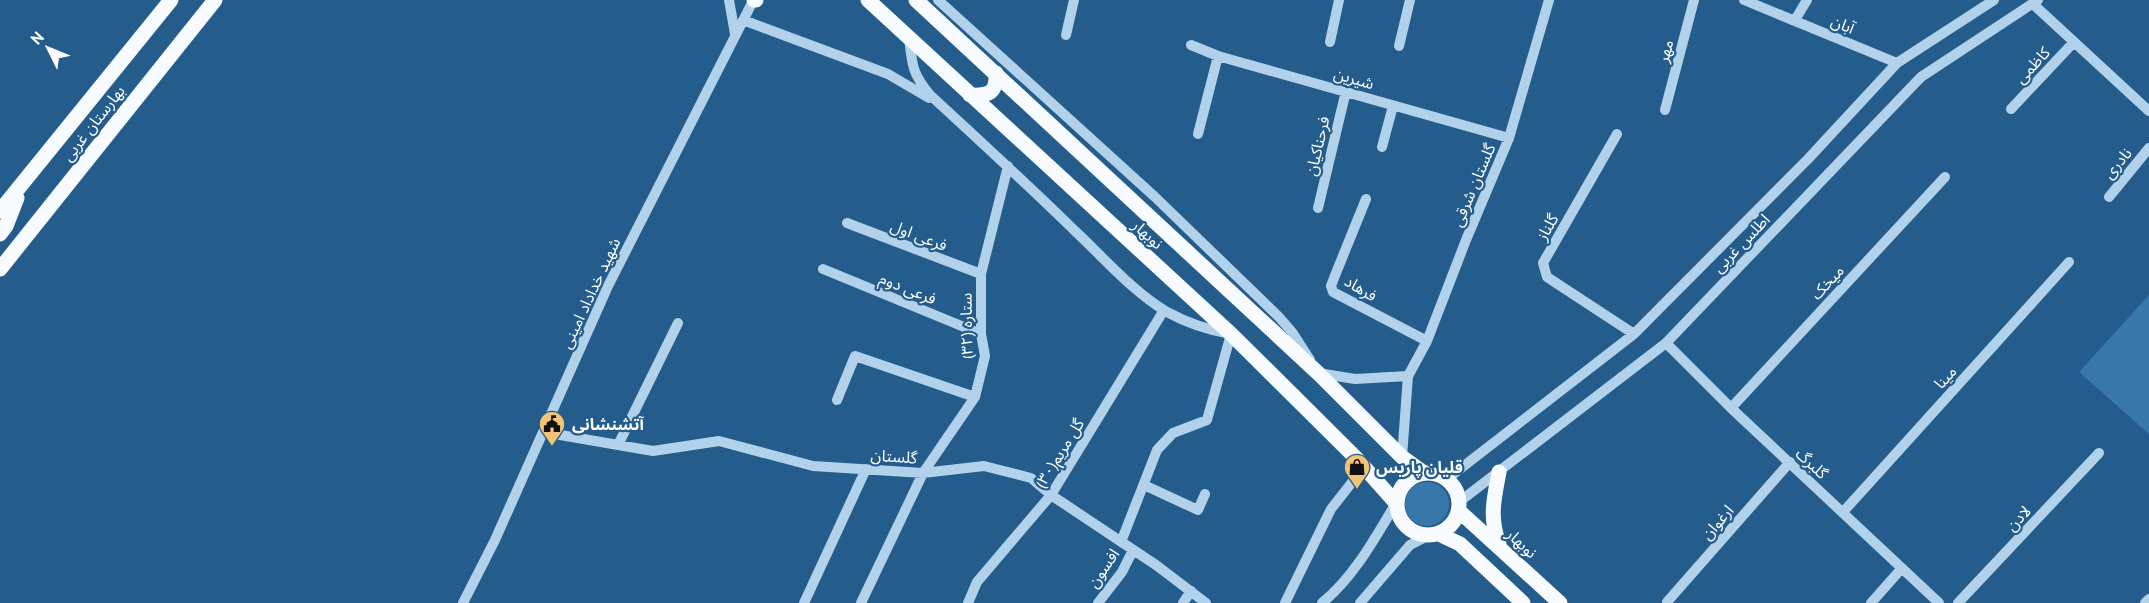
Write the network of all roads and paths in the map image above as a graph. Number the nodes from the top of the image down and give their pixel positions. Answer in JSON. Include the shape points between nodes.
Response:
{"nodes":[{"id":1,"x":171,"y":0,"type":"edge"},
{"id":2,"x":215,"y":0,"type":"edge"},
{"id":3,"x":729,"y":0,"type":"edge"},
{"id":4,"x":754,"y":0,"type":"edge"},
{"id":5,"x":868,"y":0,"type":"edge"},
{"id":6,"x":916,"y":0,"type":"edge"},
{"id":7,"x":938,"y":0,"type":"edge"},
{"id":8,"x":1074,"y":0,"type":"edge"},
{"id":9,"x":1339,"y":0,"type":"edge"},
{"id":10,"x":1410,"y":0,"type":"edge"},
{"id":11,"x":1549,"y":0,"type":"edge"},
{"id":12,"x":1694,"y":0,"type":"edge"},
{"id":13,"x":1744,"y":0,"type":"edge"},
{"id":14,"x":1807,"y":0,"type":"edge"},
{"id":15,"x":1994,"y":0,"type":"edge"},
{"id":16,"x":2035,"y":2,"type":"edge"},
{"id":17,"x":743,"y":20,"type":"junction"},
{"id":18,"x":1795,"y":20,"type":"junction"},
{"id":19,"x":735,"y":34,"type":"junction"},
{"id":20,"x":1066,"y":35,"type":"dead end"},
{"id":21,"x":909,"y":38,"type":"junction"},
{"id":22,"x":1330,"y":42,"type":"dead end"},
{"id":23,"x":2074,"y":42,"type":"junction"},
{"id":24,"x":1191,"y":45,"type":"dead end"},
{"id":25,"x":1399,"y":46,"type":"dead end"},
{"id":26,"x":1218,"y":56,"type":"junction"},
{"id":27,"x":1897,"y":63,"type":"junction"},
{"id":28,"x":996,"y":73,"type":"junction"},
{"id":29,"x":1346,"y":91,"type":"junction"},
{"id":30,"x":970,"y":95,"type":"junction"},
{"id":31,"x":942,"y":106,"type":"junction"},
{"id":32,"x":1393,"y":106,"type":"junction"},
{"id":33,"x":2011,"y":109,"type":"dead end"},
{"id":34,"x":1665,"y":110,"type":"dead end"},
{"id":35,"x":2149,"y":111,"type":"edge"},
{"id":36,"x":1198,"y":134,"type":"dead end"},
{"id":37,"x":1617,"y":134,"type":"dead end"},
{"id":38,"x":1509,"y":138,"type":"junction"},
{"id":39,"x":1382,"y":147,"type":"dead end"},
{"id":40,"x":2149,"y":148,"type":"edge"},
{"id":41,"x":1008,"y":166,"type":"junction"},
{"id":42,"x":1945,"y":177,"type":"dead end"},
{"id":43,"x":24,"y":181,"type":"junction"},
{"id":44,"x":2109,"y":196,"type":"dead end"},
{"id":45,"x":1366,"y":198,"type":"dead end"},
{"id":46,"x":1318,"y":208,"type":"dead end"},
{"id":47,"x":0,"y":211,"type":"edge"},
{"id":48,"x":847,"y":223,"type":"dead end"},
{"id":49,"x":0,"y":234,"type":"edge"},
{"id":50,"x":2069,"y":262,"type":"dead end"},
{"id":51,"x":0,"y":269,"type":"edge"},
{"id":52,"x":823,"y":269,"type":"dead end"},
{"id":53,"x":981,"y":274,"type":"junction"},
{"id":54,"x":1164,"y":310,"type":"junction"},
{"id":55,"x":678,"y":323,"type":"dead end"},
{"id":56,"x":1231,"y":333,"type":"junction"},
{"id":57,"x":981,"y":334,"type":"junction"},
{"id":58,"x":1634,"y":334,"type":"junction"},
{"id":59,"x":1427,"y":341,"type":"junction"},
{"id":60,"x":1666,"y":343,"type":"junction"},
{"id":61,"x":1319,"y":374,"type":"junction"},
{"id":62,"x":1408,"y":376,"type":"junction"},
{"id":63,"x":975,"y":397,"type":"junction"},
{"id":64,"x":837,"y":400,"type":"dead end"},
{"id":65,"x":1731,"y":408,"type":"junction"},
{"id":66,"x":543,"y":432,"type":"junction"},
{"id":67,"x":618,"y":445,"type":"junction"},
{"id":68,"x":2099,"y":453,"type":"dead end"},
{"id":69,"x":1402,"y":457,"type":"junction"},
{"id":70,"x":1790,"y":462,"type":"junction"},
{"id":71,"x":1365,"y":467,"type":"junction"},
{"id":72,"x":866,"y":469,"type":"junction"},
{"id":73,"x":1499,"y":472,"type":"junction"},
{"id":74,"x":924,"y":473,"type":"junction"},
{"id":75,"x":1424,"y":473,"type":"junction"},
{"id":76,"x":1447,"y":479,"type":"junction"},
{"id":77,"x":1144,"y":485,"type":"junction"},
{"id":78,"x":1205,"y":494,"type":"dead end"},
{"id":79,"x":1051,"y":495,"type":"junction"},
{"id":80,"x":1396,"y":503,"type":"junction"},
{"id":81,"x":1459,"y":507,"type":"junction"},
{"id":82,"x":1843,"y":512,"type":"junction"},
{"id":83,"x":1434,"y":534,"type":"junction"},
{"id":84,"x":1121,"y":542,"type":"junction"},
{"id":85,"x":1500,"y":547,"type":"junction"},
{"id":86,"x":1133,"y":550,"type":"junction"},
{"id":87,"x":1902,"y":568,"type":"junction"},
{"id":88,"x":1191,"y":591,"type":"junction"},
{"id":89,"x":2149,"y":599,"type":"edge"},
{"id":90,"x":1667,"y":602,"type":"edge"},
{"id":91,"x":463,"y":603,"type":"edge"},
{"id":92,"x":804,"y":603,"type":"edge"},
{"id":93,"x":861,"y":603,"type":"edge"},
{"id":94,"x":968,"y":603,"type":"edge"},
{"id":95,"x":1098,"y":603,"type":"edge"},
{"id":96,"x":1183,"y":603,"type":"edge"},
{"id":97,"x":1206,"y":603,"type":"edge"},
{"id":98,"x":1284,"y":603,"type":"edge"},
{"id":99,"x":1322,"y":603,"type":"edge"},
{"id":100,"x":1360,"y":603,"type":"edge"},
{"id":101,"x":1523,"y":603,"type":"edge"},
{"id":102,"x":1560,"y":603,"type":"edge"},
{"id":103,"x":1871,"y":603,"type":"edge"},
{"id":104,"x":1939,"y":603,"type":"edge"},
{"id":105,"x":1958,"y":603,"type":"edge"},
{"id":106,"x":2145,"y":603,"type":"edge"}],
"edges":[{"from":1,"to":43,"type":"main road","name":"بهارستان غربی"},
{"from":2,"to":51,"type":"main road","name":"بهارستان غربی"},
{"from":3,"to":19,"type":"street"},
{"from":4,"to":17,"type":"street","name":"شهید خداداد امینی"},
{"from":5,"to":21,"type":"main road","name":"نوبهار"},
{"from":6,"to":28,"type":"main road","name":"نوبهار"},
{"from":7,"to":61,"type":"street","via":[[1155,197],[1278,316]]},
{"from":8,"to":20,"type":"street"},
{"from":9,"to":22,"type":"street"},
{"from":10,"to":25,"type":"street"},
{"from":11,"to":38,"type":"street","name":"گلستان شرقی"},
{"from":12,"to":34,"type":"street","name":"مهر"},
{"from":13,"to":18,"type":"street","name":"آبان"},
{"from":14,"to":18,"type":"street"},
{"from":15,"to":27,"type":"street","name":"اطلس غربی"},
{"from":16,"to":23,"type":"street"},
{"from":16,"to":60,"type":"street","name":"اطلس غربی","via":[[1921,77]]},
{"from":17,"to":19,"type":"street","name":"شهید خداداد امینی"},
{"from":17,"to":31,"type":"street","via":[[888,74]]},
{"from":18,"to":27,"type":"street","name":"آبان"},
{"from":19,"to":66,"type":"street","name":"شهید خداداد امینی","via":[[608,286]]},
{"from":21,"to":30,"type":"main road","name":"نوبهار"},
{"from":21,"to":31,"type":"street","via":[[918,81]]},
{"from":23,"to":33,"type":"street","name":"کاظمی"},
{"from":23,"to":35,"type":"street"},
{"from":24,"to":26,"type":"street","name":"شیرین"},
{"from":26,"to":29,"type":"street","name":"شیرین"},
{"from":26,"to":36,"type":"street"},
{"from":27,"to":58,"type":"street","name":"اطلس غربی"},
{"from":28,"to":30,"type":"main road","via":[[991,92]]},
{"from":28,"to":61,"type":"main road","name":"نوبهار"},
{"from":29,"to":32,"type":"street","name":"شیرین"},
{"from":29,"to":46,"type":"street","name":"فرحناکیان"},
{"from":30,"to":56,"type":"main road","name":"نوبهار"},
{"from":31,"to":41,"type":"street"},
{"from":32,"to":38,"type":"street","name":"شیرین"},
{"from":32,"to":39,"type":"street"},
{"from":37,"to":58,"type":"street","name":"گلناز","via":[[1544,262],[1547,277]]},
{"from":38,"to":59,"type":"street","name":"گلستان شرقی"},
{"from":40,"to":44,"type":"street","name":"نادری"},
{"from":41,"to":53,"type":"street","name":"ستاره (۳۲)"},
{"from":41,"to":54,"type":"street","via":[[1138,291]]},
{"from":42,"to":65,"type":"street","name":"میخک"},
{"from":43,"to":47,"type":"main road","name":"بهارستان غربی"},
{"from":43,"to":49,"type":"main road"},
{"from":45,"to":59,"type":"street","name":"فرهاد","via":[[1331,286],[1333,292]]},
{"from":48,"to":53,"type":"street","name":"فرعی اول"},
{"from":50,"to":82,"type":"street","name":"مینا"},
{"from":52,"to":57,"type":"street","name":"فرعی دوم"},
{"from":53,"to":57,"type":"street","name":"ستاره (۳۲)"},
{"from":54,"to":56,"type":"street","via":[[1204,329]]},
{"from":54,"to":79,"type":"street","name":"گل مریم(۳۰)"},
{"from":55,"to":67,"type":"street"},
{"from":56,"to":71,"type":"main road","name":"نوبهار"},
{"from":56,"to":77,"type":"street","via":[[1207,420],[1173,433],[1157,450]]},
{"from":57,"to":63,"type":"street","name":"ستاره (۳۲)","via":[[985,356]]},
{"from":58,"to":76,"type":"street","name":"اطلس غربی"},
{"from":59,"to":62,"type":"street","name":"گلستان شرقی"},
{"from":60,"to":65,"type":"street","name":"گلبرگ"},
{"from":60,"to":73,"type":"street","name":"اطلس غربی"},
{"from":61,"to":62,"type":"street","via":[[1355,379]]},
{"from":61,"to":69,"type":"main road","name":"نوبهار"},
{"from":62,"to":69,"type":"street","name":"گلستان شرقی"},
{"from":63,"to":64,"type":"street","via":[[855,356]]},
{"from":63,"to":74,"type":"street","name":"ستاره (۳۲)"},
{"from":65,"to":70,"type":"street","name":"گلبرگ"},
{"from":66,"to":67,"type":"street","name":"گلستان"},
{"from":66,"to":91,"type":"street","name":"شهید خداداد امینی"},
{"from":67,"to":72,"type":"street","name":"گلستان","via":[[653,451],[719,441],[813,466]]},
{"from":68,"to":105,"type":"street","name":"لادن"},
{"from":69,"to":75,"type":"main road","name":"نوبهار"},
{"from":70,"to":82,"type":"street","name":"گلبرگ"},
{"from":70,"to":90,"type":"street","name":"ارغوان"},
{"from":71,"to":80,"type":"main road","name":"نوبهار"},
{"from":71,"to":98,"type":"street","via":[[1331,509]]},
{"from":72,"to":74,"type":"street","name":"گلستان"},
{"from":72,"to":92,"type":"street"},
{"from":73,"to":81,"type":"street","name":"اطلس غربی"},
{"from":73,"to":85,"type":"main road","via":[[1492,506],[1493,528]]},
{"from":74,"to":79,"type":"street","name":"گلستان","via":[[984,466],[1031,478]]},
{"from":74,"to":93,"type":"street","name":"ستاره (۳۲)"},
{"from":75,"to":76,"type":"main road"},
{"from":75,"to":80,"type":"main road","via":[[1408,480]]},
{"from":76,"to":81,"type":"main road","via":[[1456,489]]},
{"from":77,"to":78,"type":"street","via":[[1198,510]]},
{"from":77,"to":84,"type":"street"},
{"from":79,"to":84,"type":"street","name":"گلستان"},
{"from":79,"to":94,"type":"street","name":"گل مریم(۳۰)","via":[[977,582]]},
{"from":80,"to":83,"type":"main road","via":[[1401,520],[1413,532]]},
{"from":80,"to":99,"type":"street","via":[[1367,551]]},
{"from":81,"to":83,"type":"main road","via":[[1452,525]]},
{"from":81,"to":85,"type":"main road","name":"نوبهار"},
{"from":82,"to":87,"type":"street","name":"گلبرگ"},
{"from":83,"to":100,"type":"street","via":[[1410,545]]},
{"from":83,"to":101,"type":"main road","via":[[1460,544]]},
{"from":84,"to":86,"type":"street","name":"گلستان"},
{"from":85,"to":102,"type":"main road","name":"نوبهار"},
{"from":86,"to":88,"type":"street","name":"گلستان"},
{"from":86,"to":95,"type":"street","name":"افسون"},
{"from":87,"to":103,"type":"street"},
{"from":87,"to":104,"type":"street","name":"گلبرگ"},
{"from":88,"to":96,"type":"street"},
{"from":88,"to":97,"type":"street","name":"گلستان"},
{"from":89,"to":106,"type":"street"}]}
